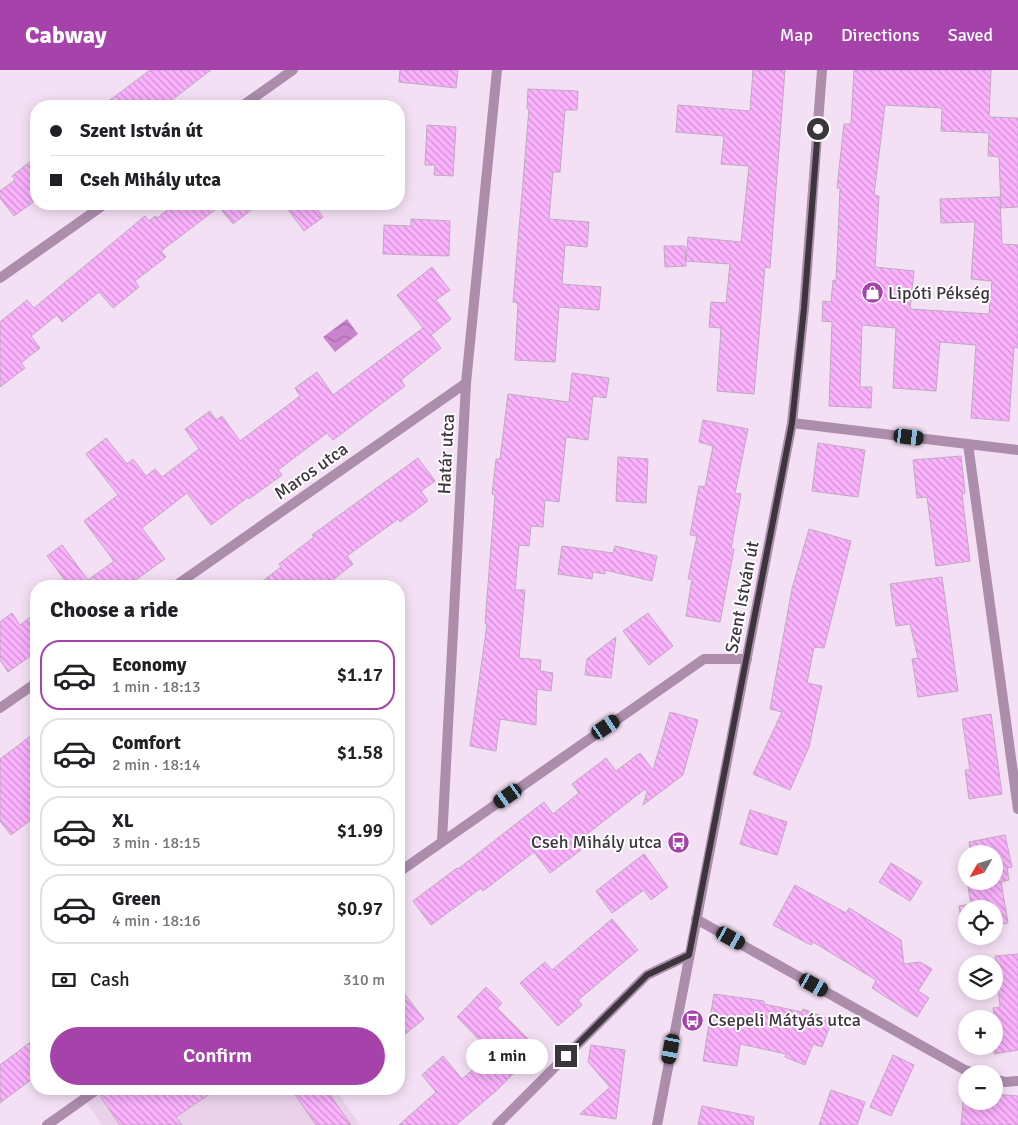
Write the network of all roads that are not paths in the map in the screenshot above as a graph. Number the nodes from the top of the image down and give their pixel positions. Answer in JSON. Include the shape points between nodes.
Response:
{"nodes":[{"id":1,"x":293,"y":70,"type":"edge"},
{"id":2,"x":497,"y":70,"type":"edge"},
{"id":3,"x":822,"y":70,"type":"edge"},
{"id":4,"x":250,"y":100,"type":"edge"},
{"id":5,"x":96,"y":210,"type":"edge"},
{"id":6,"x":0,"y":278,"type":"edge"},
{"id":7,"x":466,"y":383,"type":"junction"},
{"id":8,"x":792,"y":423,"type":"junction"},
{"id":9,"x":968,"y":444,"type":"junction"},
{"id":10,"x":1018,"y":450,"type":"edge"},
{"id":11,"x":184,"y":580,"type":"edge"},
{"id":12,"x":748,"y":659,"type":"junction"},
{"id":13,"x":30,"y":687,"type":"edge"},
{"id":14,"x":0,"y":708,"type":"edge"},
{"id":15,"x":1018,"y":809,"type":"edge"},
{"id":16,"x":442,"y":841,"type":"junction"},
{"id":17,"x":405,"y":868,"type":"edge"},
{"id":18,"x":696,"y":919,"type":"junction"},
{"id":19,"x":689,"y":955,"type":"junction"},
{"id":20,"x":958,"y":1066,"type":"edge"},
{"id":21,"x":1003,"y":1081,"type":"edge"},
{"id":22,"x":1018,"y":1081,"type":"edge"},
{"id":23,"x":90,"y":1095,"type":"edge"},
{"id":24,"x":47,"y":1125,"type":"edge"},
{"id":25,"x":497,"y":1125,"type":"edge"},
{"id":26,"x":657,"y":1125,"type":"edge"}],
"edges":[{"from":1,"to":4,"type":"street"},
{"from":2,"to":7,"type":"street","name":"Határ utca"},
{"from":3,"to":8,"type":"street","name":"Szent István út"},
{"from":5,"to":6,"type":"street"},
{"from":7,"to":11,"type":"street","name":"Maros utca"},
{"from":7,"to":16,"type":"street","name":"Határ utca"},
{"from":8,"to":9,"type":"street"},
{"from":8,"to":12,"type":"street","name":"Szent István út"},
{"from":9,"to":10,"type":"street"},
{"from":9,"to":15,"type":"street"},
{"from":12,"to":16,"type":"street","via":[[704,659]]},
{"from":12,"to":18,"type":"street","name":"Szent István út"},
{"from":13,"to":14,"type":"street"},
{"from":16,"to":17,"type":"street"},
{"from":18,"to":19,"type":"street","name":"Szent István út"},
{"from":18,"to":20,"type":"street"},
{"from":19,"to":25,"type":"street","via":[[647,975]]},
{"from":19,"to":26,"type":"street","name":"Szent István út"},
{"from":21,"to":22,"type":"street"},
{"from":23,"to":24,"type":"street"}]}
